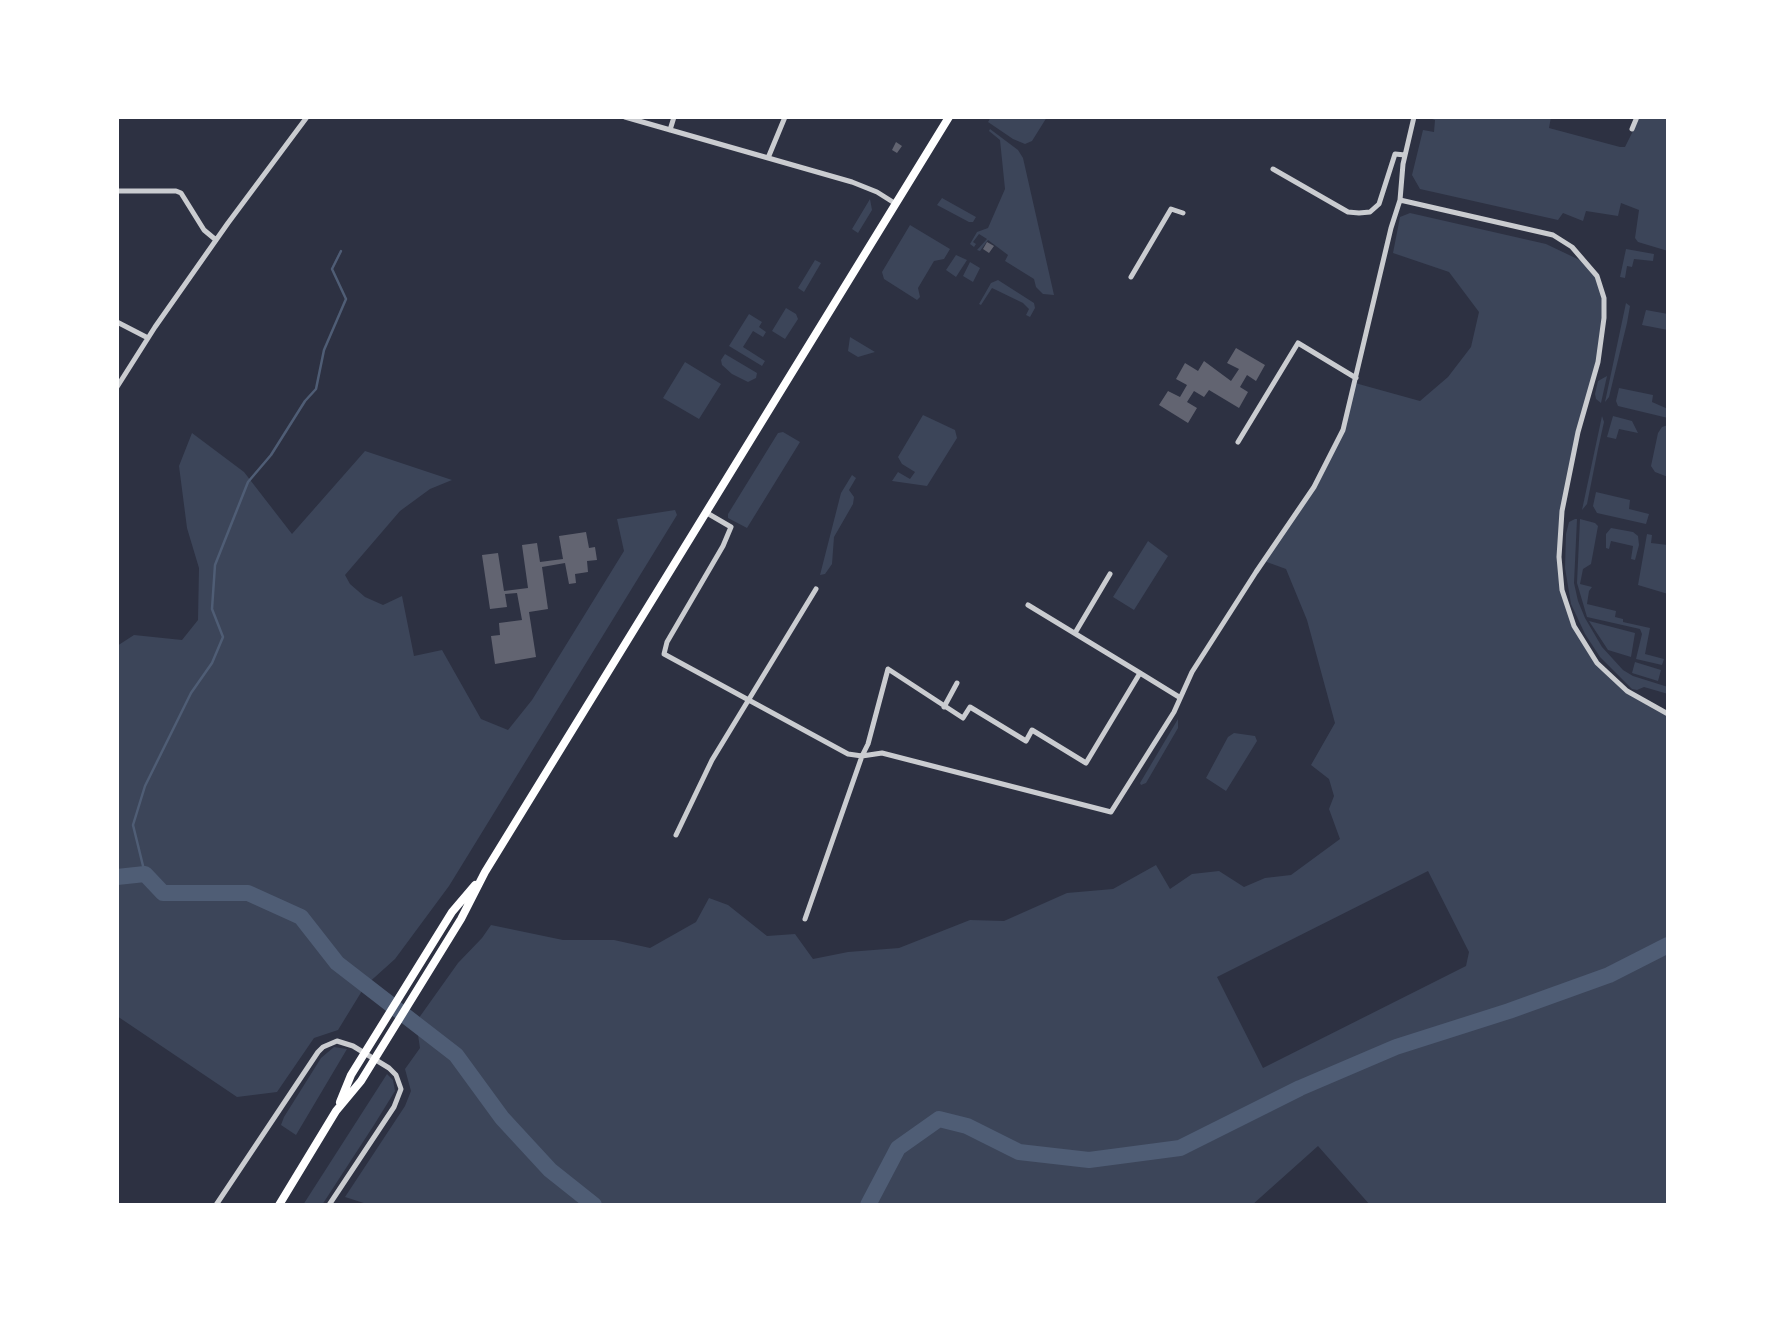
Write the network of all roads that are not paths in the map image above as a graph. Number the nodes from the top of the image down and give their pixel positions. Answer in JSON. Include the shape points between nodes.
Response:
{"nodes":[{"id":1,"x":307,"y":117,"type":"edge"},
{"id":2,"x":625,"y":117,"type":"edge"},
{"id":3,"x":674,"y":117,"type":"edge"},
{"id":4,"x":785,"y":117,"type":"edge"},
{"id":5,"x":949,"y":117,"type":"edge"},
{"id":6,"x":1414,"y":117,"type":"edge"},
{"id":7,"x":1637,"y":117,"type":"edge"},
{"id":8,"x":1632,"y":129,"type":"dead end"},
{"id":9,"x":670,"y":130,"type":"junction"},
{"id":10,"x":1405,"y":155,"type":"junction"},
{"id":11,"x":768,"y":158,"type":"junction"},
{"id":12,"x":1273,"y":169,"type":"dead end"},
{"id":13,"x":117,"y":191,"type":"edge"},
{"id":14,"x":1400,"y":200,"type":"junction"},
{"id":15,"x":896,"y":204,"type":"junction"},
{"id":16,"x":1183,"y":213,"type":"dead end"},
{"id":17,"x":216,"y":240,"type":"junction"},
{"id":18,"x":1130,"y":277,"type":"dead end"},
{"id":19,"x":117,"y":322,"type":"edge"},
{"id":20,"x":148,"y":338,"type":"junction"},
{"id":21,"x":1356,"y":378,"type":"junction"},
{"id":22,"x":117,"y":387,"type":"edge"},
{"id":23,"x":1238,"y":442,"type":"dead end"},
{"id":24,"x":707,"y":513,"type":"junction"},
{"id":25,"x":1110,"y":574,"type":"dead end"},
{"id":26,"x":816,"y":589,"type":"dead end"},
{"id":27,"x":1028,"y":605,"type":"dead end"},
{"id":28,"x":1075,"y":634,"type":"junction"},
{"id":29,"x":1140,"y":673,"type":"junction"},
{"id":30,"x":957,"y":683,"type":"dead end"},
{"id":31,"x":1179,"y":697,"type":"junction"},
{"id":32,"x":749,"y":700,"type":"junction"},
{"id":33,"x":944,"y":707,"type":"junction"},
{"id":34,"x":1668,"y":714,"type":"edge"},
{"id":35,"x":862,"y":756,"type":"junction"},
{"id":36,"x":676,"y":835,"type":"dead end"},
{"id":37,"x":485,"y":872,"type":"junction"},
{"id":38,"x":805,"y":919,"type":"dead end"},
{"id":39,"x":336,"y":1111,"type":"junction"},
{"id":40,"x":216,"y":1205,"type":"edge"},
{"id":41,"x":279,"y":1205,"type":"edge"},
{"id":42,"x":329,"y":1205,"type":"edge"}],
"edges":[{"from":1,"to":17,"type":"street"},
{"from":2,"to":9,"type":"street"},
{"from":3,"to":9,"type":"street"},
{"from":4,"to":11,"type":"street"},
{"from":5,"to":15,"type":"main road"},
{"from":6,"to":10,"type":"street"},
{"from":7,"to":8,"type":"street"},
{"from":9,"to":11,"type":"street"},
{"from":10,"to":12,"type":"street","via":[[1395,154],[1379,204],[1370,212],[1348,212]]},
{"from":10,"to":14,"type":"street"},
{"from":11,"to":15,"type":"street","via":[[852,182]]},
{"from":13,"to":17,"type":"street","via":[[181,193],[204,230]]},
{"from":14,"to":21,"type":"street"},
{"from":14,"to":34,"type":"street","via":[[1562,239],[1597,276],[1604,318],[1562,511],[1562,590],[1574,626],[1597,663],[1627,691]]},
{"from":15,"to":24,"type":"main road"},
{"from":16,"to":18,"type":"street","via":[[1171,209]]},
{"from":17,"to":20,"type":"street"},
{"from":19,"to":20,"type":"street"},
{"from":20,"to":22,"type":"street"},
{"from":21,"to":23,"type":"street","via":[[1298,343]]},
{"from":21,"to":31,"type":"street","via":[[1343,430],[1314,487]]},
{"from":24,"to":32,"type":"street","via":[[732,527],[664,654]]},
{"from":24,"to":37,"type":"main road"},
{"from":25,"to":28,"type":"street"},
{"from":26,"to":32,"type":"street"},
{"from":27,"to":28,"type":"street"},
{"from":28,"to":29,"type":"street"},
{"from":29,"to":31,"type":"street"},
{"from":29,"to":33,"type":"street","via":[[1086,763],[1032,730],[1026,741],[970,707],[963,718]]},
{"from":30,"to":33,"type":"street"},
{"from":31,"to":35,"type":"street","via":[[1111,812],[881,753]]},
{"from":32,"to":35,"type":"street","via":[[848,754]]},
{"from":32,"to":36,"type":"street","via":[[712,760]]},
{"from":33,"to":35,"type":"street","via":[[888,669]]},
{"from":35,"to":38,"type":"street"},
{"from":37,"to":39,"type":"main road","via":[[361,1081]]},
{"from":37,"to":39,"type":"main road","via":[[452,912],[351,1075]]},
{"from":39,"to":41,"type":"main road"},
{"from":40,"to":42,"type":"street","via":[[318,1052],[337,1041],[389,1068],[401,1090]]}]}
